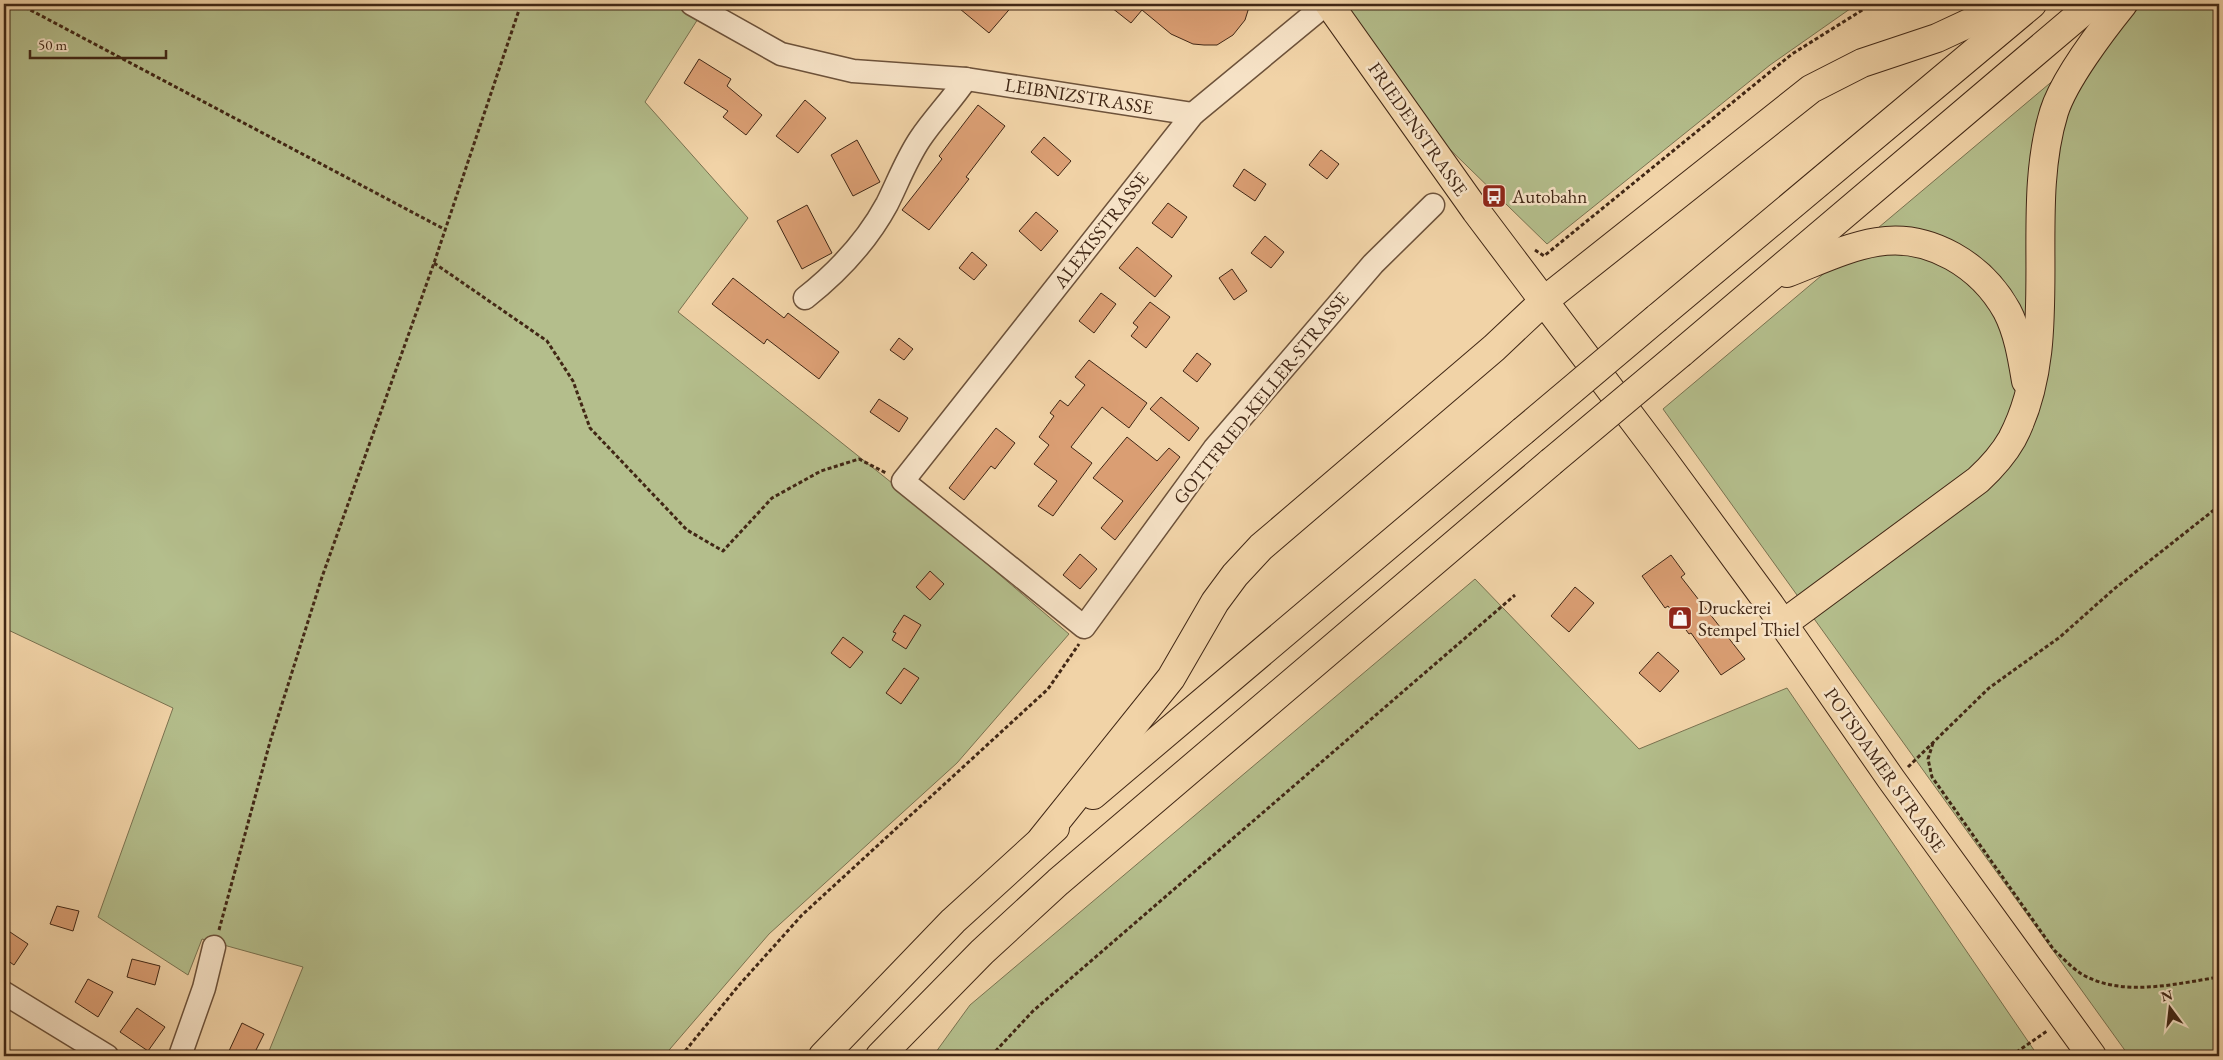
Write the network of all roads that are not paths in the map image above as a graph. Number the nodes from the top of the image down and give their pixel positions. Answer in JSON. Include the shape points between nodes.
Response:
{"nodes":[{"id":1,"x":692,"y":4,"type":"edge"},
{"id":2,"x":1327,"y":4,"type":"edge"},
{"id":3,"x":2010,"y":4,"type":"edge"},
{"id":4,"x":2032,"y":4,"type":"edge"},
{"id":5,"x":2092,"y":4,"type":"edge"},
{"id":6,"x":2123,"y":4,"type":"edge"},
{"id":7,"x":966,"y":79,"type":"junction"},
{"id":8,"x":1193,"y":114,"type":"junction"},
{"id":9,"x":1433,"y":205,"type":"dead end"},
{"id":10,"x":1765,"y":282,"type":"junction"},
{"id":11,"x":805,"y":298,"type":"dead end"},
{"id":12,"x":1545,"y":300,"type":"junction"},
{"id":13,"x":2028,"y":393,"type":"junction"},
{"id":14,"x":1680,"y":483,"type":"joint"},
{"id":15,"x":1783,"y":624,"type":"junction"},
{"id":16,"x":1084,"y":627,"type":"joint"},
{"id":17,"x":1042,"y":839,"type":"junction"},
{"id":18,"x":214,"y":947,"type":"road end"},
{"id":19,"x":4,"y":993,"type":"edge"},
{"id":20,"x":107,"y":1056,"type":"edge"},
{"id":21,"x":180,"y":1056,"type":"edge"},
{"id":22,"x":823,"y":1056,"type":"edge"},
{"id":23,"x":880,"y":1056,"type":"edge"},
{"id":24,"x":2092,"y":1056,"type":"edge"}],
"edges":[{"from":1,"to":7,"type":"street","name":"LEIBNIZSTRASSE","via":[[781,54],[853,71]]},
{"from":2,"to":8,"type":"street","name":"ALEXISSTRASSE"},
{"from":2,"to":12,"type":"main road","name":"FRIEDENSTRASSE","via":[[1476,211]]},
{"from":3,"to":12,"type":"main road","via":[[1937,38],[1862,63],[1811,89]]},
{"from":4,"to":17,"type":"main road","bridge":true},
{"from":5,"to":10,"type":"main road"},
{"from":6,"to":13,"type":"main road","via":[[2080,63],[2055,109],[2047,141],[2042,184],[2038,352]]},
{"from":7,"to":8,"type":"street","name":"LEIBNIZSTRASSE"},
{"from":7,"to":11,"type":"street","via":[[920,139],[876,224],[829,279]]},
{"from":8,"to":16,"type":"street","name":"ALEXISSTRASSE","via":[[903,481]]},
{"from":9,"to":16,"type":"street","name":"GOTTFRIED-KELLER-STRASSE","via":[[1373,264],[1214,449]]},
{"from":10,"to":13,"type":"main road","via":[[1855,246],[1879,241],[1924,245],[1945,252],[1981,276],[2008,312],[2022,355]]},
{"from":10,"to":23,"type":"main road","bridge":true,"via":[[1058,882],[982,952]]},
{"from":12,"to":14,"type":"main road","name":"FRIEDENSTRASSE"},
{"from":12,"to":17,"type":"main road","via":[[1494,348],[1262,547],[1235,575],[1215,602],[1171,678]]},
{"from":13,"to":15,"type":"main road","via":[[2012,440],[1978,480]]},
{"from":14,"to":15,"type":"main road","name":"POTSDAMER STRASSE"},
{"from":15,"to":24,"type":"main road","name":"POTSDAMER STRASSE"},
{"from":17,"to":22,"type":"main road","via":[[952,921]]},
{"from":18,"to":21,"type":"street","via":[[204,988]]},
{"from":19,"to":20,"type":"street"}]}
